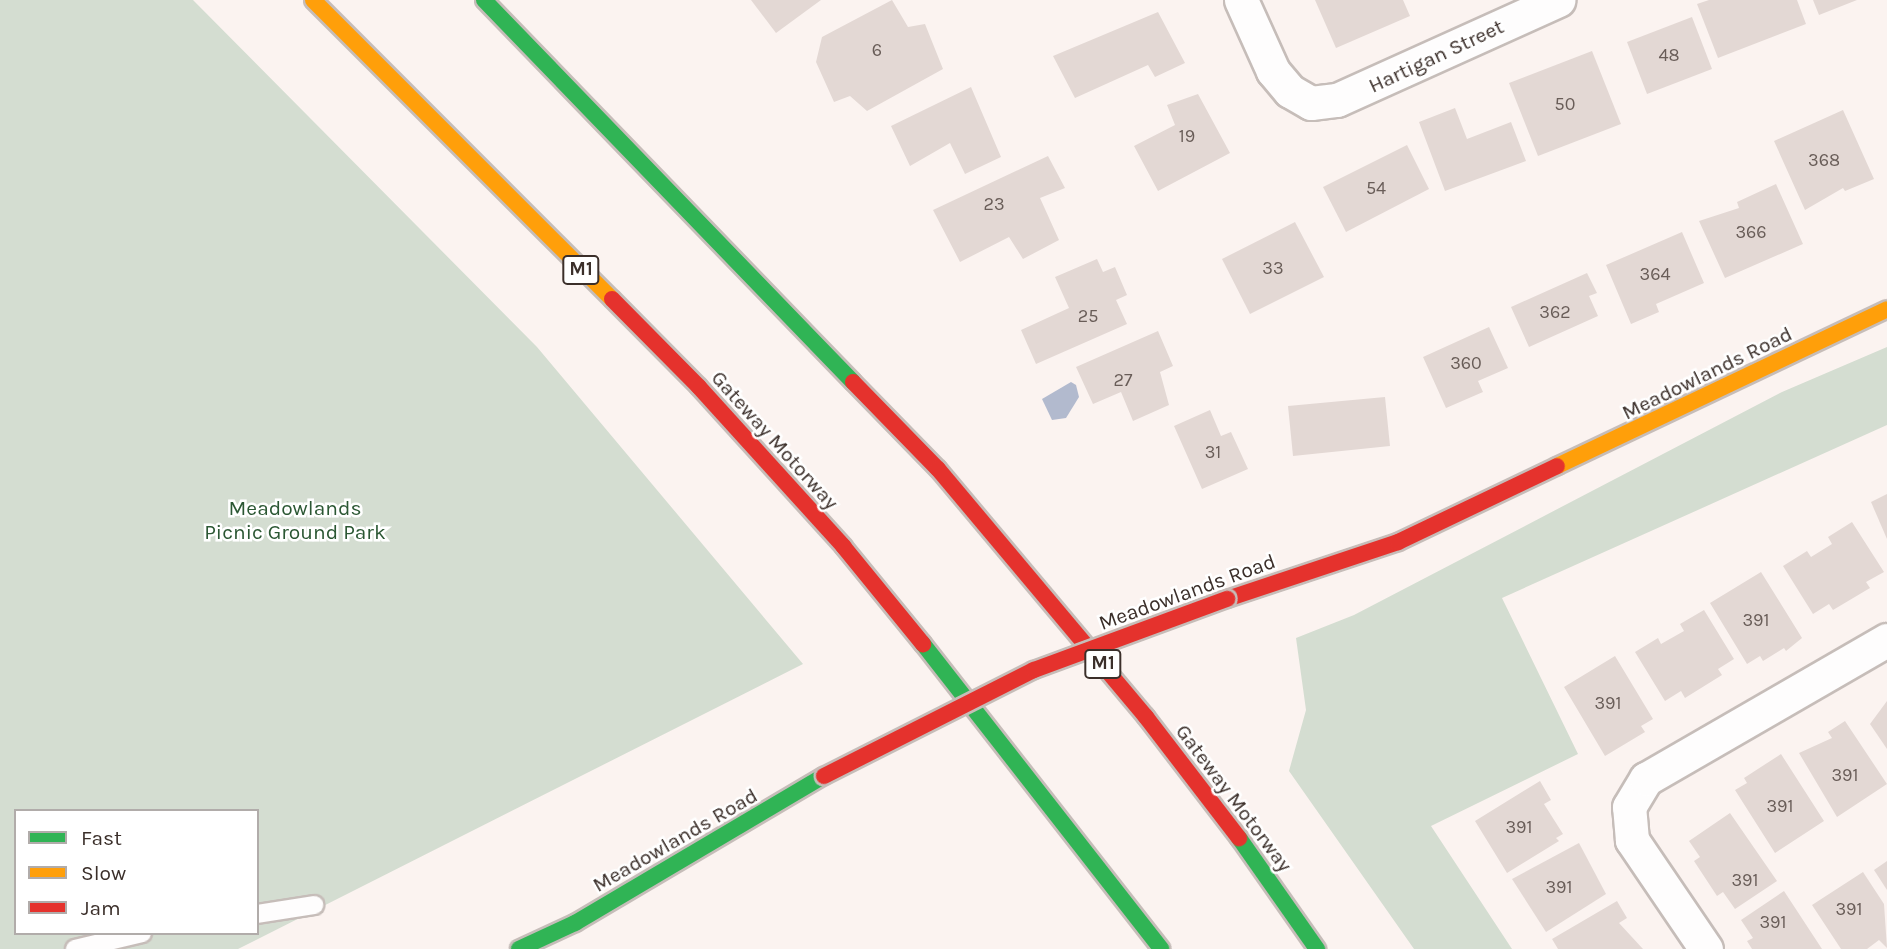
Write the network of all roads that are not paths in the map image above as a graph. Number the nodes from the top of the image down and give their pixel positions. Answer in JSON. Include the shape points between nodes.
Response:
{"nodes":[{"id":1,"x":313,"y":0,"type":"edge"},
{"id":2,"x":484,"y":0,"type":"edge"},
{"id":3,"x":1241,"y":0,"type":"edge"},
{"id":4,"x":1558,"y":0,"type":"edge"},
{"id":5,"x":1887,"y":309,"type":"edge"},
{"id":6,"x":1887,"y":640,"type":"edge"},
{"id":7,"x":314,"y":905,"type":"dead end"},
{"id":8,"x":259,"y":914,"type":"edge"},
{"id":9,"x":134,"y":935,"type":"edge"},
{"id":10,"x":75,"y":949,"type":"edge"},
{"id":11,"x":519,"y":949,"type":"edge"},
{"id":12,"x":1161,"y":949,"type":"edge"},
{"id":13,"x":1317,"y":949,"type":"edge"},
{"id":14,"x":1706,"y":949,"type":"edge"}],
"edges":[{"from":1,"to":12,"type":"main road","name":"Gateway Motorway","number":"M1","via":[[699,387],[843,546],[1018,760]]},
{"from":2,"to":13,"type":"main road","name":"Gateway Motorway","number":"M1","via":[[938,469],[1146,717],[1260,865]]},
{"from":3,"to":4,"type":"street","name":"Hartigan Street","via":[[1273,71],[1290,91],[1311,103],[1337,100]]},
{"from":5,"to":11,"type":"main road","name":"Meadowlands Road","bridge":true,"via":[[1398,542],[1227,598],[1034,670],[824,776],[598,910]]},
{"from":6,"to":14,"type":"street","via":[[1646,779],[1629,807],[1632,840]]},
{"from":7,"to":8,"type":"lane"},
{"from":9,"to":10,"type":"lane"}]}
